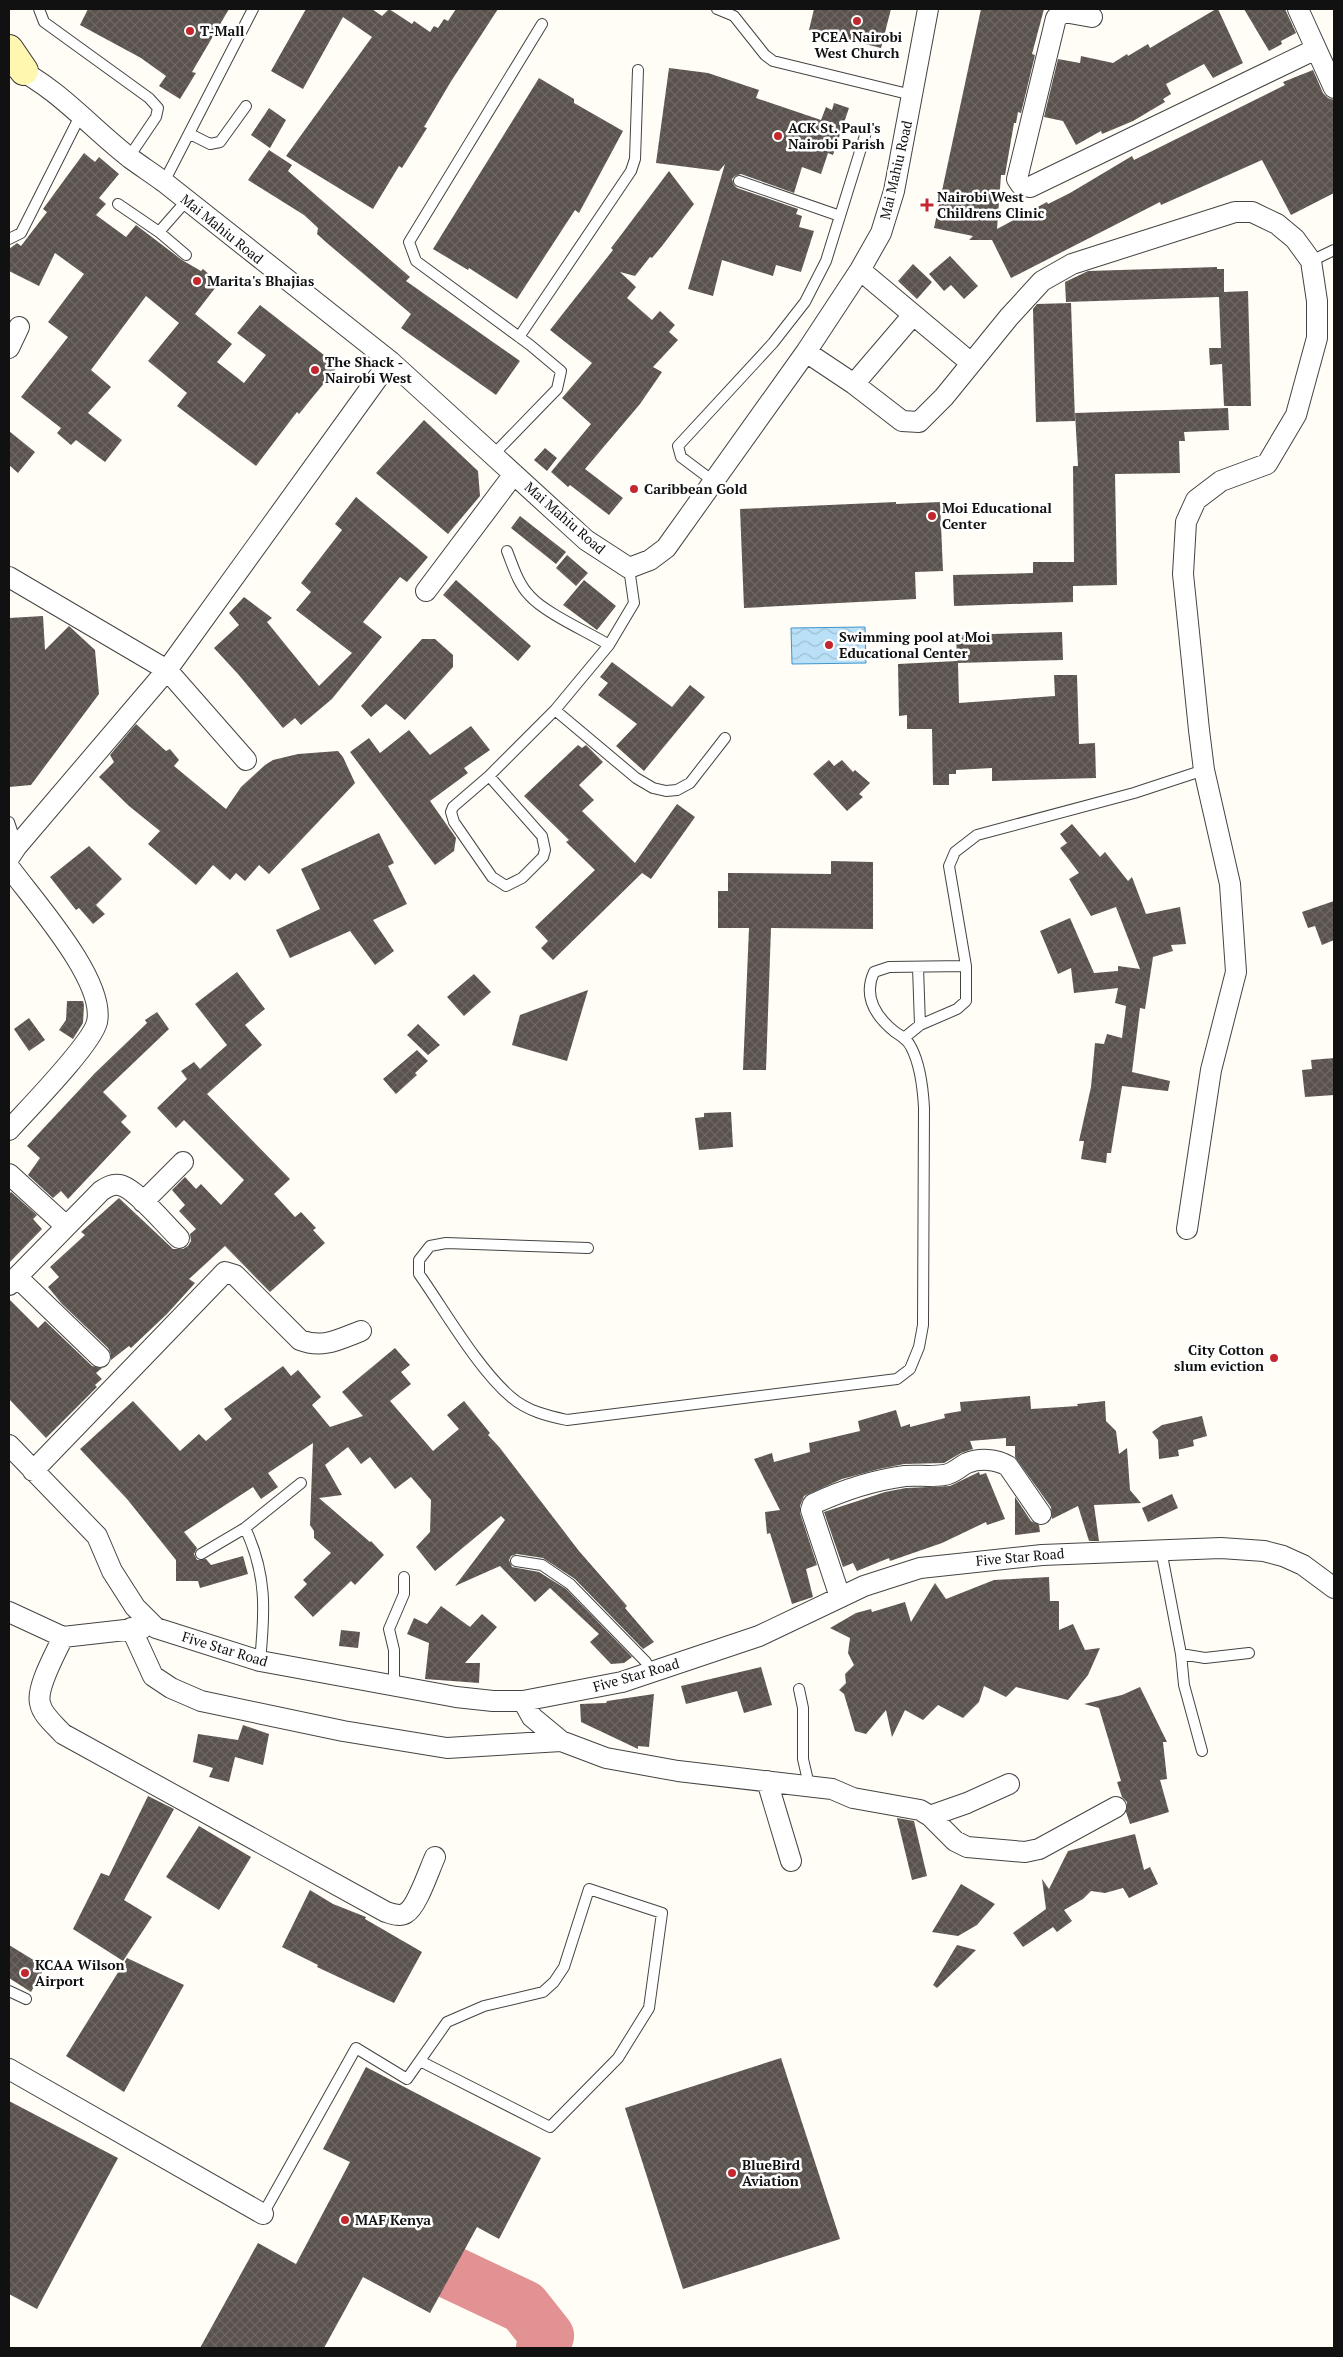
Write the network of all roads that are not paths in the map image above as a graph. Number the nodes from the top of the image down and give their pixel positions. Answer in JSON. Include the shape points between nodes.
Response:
{"nodes":[{"id":1,"x":39,"y":9,"type":"edge"},
{"id":2,"x":253,"y":9,"type":"edge"},
{"id":3,"x":717,"y":9,"type":"edge"},
{"id":4,"x":928,"y":9,"type":"edge"},
{"id":5,"x":1298,"y":9,"type":"edge"},
{"id":6,"x":1092,"y":17,"type":"dead end"},
{"id":7,"x":542,"y":24,"type":"dead end"},
{"id":8,"x":9,"y":49,"type":"edge"},
{"id":9,"x":1316,"y":49,"type":"junction"},
{"id":10,"x":638,"y":70,"type":"dead end"},
{"id":11,"x":14,"y":72,"type":"edge"},
{"id":12,"x":1334,"y":88,"type":"edge"},
{"id":13,"x":912,"y":95,"type":"junction"},
{"id":14,"x":246,"y":106,"type":"dead end"},
{"id":15,"x":81,"y":114,"type":"junction"},
{"id":16,"x":867,"y":129,"type":"dead end"},
{"id":17,"x":190,"y":134,"type":"junction"},
{"id":18,"x":129,"y":157,"type":"junction"},
{"id":19,"x":738,"y":181,"type":"dead end"},
{"id":20,"x":164,"y":182,"type":"junction"},
{"id":21,"x":187,"y":200,"type":"junction"},
{"id":22,"x":118,"y":204,"type":"dead end"},
{"id":23,"x":840,"y":216,"type":"junction"},
{"id":24,"x":159,"y":232,"type":"junction"},
{"id":25,"x":9,"y":239,"type":"edge"},
{"id":26,"x":1334,"y":250,"type":"edge"},
{"id":27,"x":186,"y":255,"type":"dead end"},
{"id":28,"x":1311,"y":262,"type":"junction"},
{"id":29,"x":860,"y":270,"type":"junction"},
{"id":30,"x":913,"y":315,"type":"junction"},
{"id":31,"x":19,"y":327,"type":"dead end"},
{"id":32,"x":519,"y":337,"type":"junction"},
{"id":33,"x":9,"y":348,"type":"edge"},
{"id":34,"x":806,"y":352,"type":"junction"},
{"id":35,"x":390,"y":361,"type":"junction"},
{"id":36,"x":971,"y":363,"type":"junction"},
{"id":37,"x":854,"y":384,"type":"junction"},
{"id":38,"x":493,"y":455,"type":"junction"},
{"id":39,"x":514,"y":474,"type":"junction"},
{"id":40,"x":713,"y":481,"type":"junction"},
{"id":41,"x":507,"y":551,"type":"dead end"},
{"id":42,"x":629,"y":568,"type":"junction"},
{"id":43,"x":9,"y":577,"type":"edge"},
{"id":44,"x":426,"y":591,"type":"dead end"},
{"id":45,"x":610,"y":646,"type":"junction"},
{"id":46,"x":167,"y":670,"type":"junction"},
{"id":47,"x":555,"y":710,"type":"junction"},
{"id":48,"x":725,"y":738,"type":"dead end"},
{"id":49,"x":246,"y":760,"type":"dead end"},
{"id":50,"x":1204,"y":770,"type":"junction"},
{"id":51,"x":489,"y":776,"type":"junction"},
{"id":52,"x":9,"y":822,"type":"edge"},
{"id":53,"x":13,"y":852,"type":"edge"},
{"id":54,"x":9,"y":867,"type":"edge"},
{"id":55,"x":966,"y":966,"type":"junction"},
{"id":56,"x":918,"y":967,"type":"junction"},
{"id":57,"x":920,"y":1025,"type":"junction"},
{"id":58,"x":904,"y":1038,"type":"junction"},
{"id":59,"x":9,"y":1130,"type":"edge"},
{"id":60,"x":183,"y":1162,"type":"dead end"},
{"id":61,"x":9,"y":1174,"type":"edge"},
{"id":62,"x":143,"y":1202,"type":"junction"},
{"id":63,"x":66,"y":1226,"type":"junction"},
{"id":64,"x":1187,"y":1229,"type":"dead end"},
{"id":65,"x":179,"y":1238,"type":"dead end"},
{"id":66,"x":588,"y":1248,"type":"dead end"},
{"id":67,"x":13,"y":1281,"type":"edge"},
{"id":68,"x":361,"y":1331,"type":"dead end"},
{"id":69,"x":100,"y":1357,"type":"dead end"},
{"id":70,"x":9,"y":1445,"type":"edge"},
{"id":71,"x":33,"y":1471,"type":"junction"},
{"id":72,"x":301,"y":1483,"type":"dead end"},
{"id":73,"x":1041,"y":1514,"type":"dead end"},
{"id":74,"x":245,"y":1528,"type":"junction"},
{"id":75,"x":1161,"y":1550,"type":"junction"},
{"id":76,"x":201,"y":1554,"type":"dead end"},
{"id":77,"x":516,"y":1561,"type":"dead end"},
{"id":78,"x":404,"y":1577,"type":"dead end"},
{"id":79,"x":1334,"y":1588,"type":"edge"},
{"id":80,"x":840,"y":1596,"type":"junction"},
{"id":81,"x":9,"y":1612,"type":"edge"},
{"id":82,"x":131,"y":1628,"type":"junction"},
{"id":83,"x":156,"y":1628,"type":"junction"},
{"id":84,"x":62,"y":1637,"type":"junction"},
{"id":85,"x":1249,"y":1653,"type":"dead end"},
{"id":86,"x":1181,"y":1654,"type":"junction"},
{"id":87,"x":260,"y":1661,"type":"junction"},
{"id":88,"x":652,"y":1672,"type":"junction"},
{"id":89,"x":394,"y":1685,"type":"junction"},
{"id":90,"x":799,"y":1689,"type":"dead end"},
{"id":91,"x":523,"y":1701,"type":"junction"},
{"id":92,"x":560,"y":1740,"type":"junction"},
{"id":93,"x":1202,"y":1751,"type":"dead end"},
{"id":94,"x":767,"y":1781,"type":"junction"},
{"id":95,"x":1009,"y":1784,"type":"dead end"},
{"id":96,"x":809,"y":1785,"type":"junction"},
{"id":97,"x":1116,"y":1807,"type":"dead end"},
{"id":98,"x":930,"y":1816,"type":"junction"},
{"id":99,"x":435,"y":1857,"type":"dead end"},
{"id":100,"x":791,"y":1860,"type":"dead end"},
{"id":101,"x":9,"y":1990,"type":"edge"},
{"id":102,"x":26,"y":1999,"type":"dead end"},
{"id":103,"x":420,"y":2061,"type":"junction"},
{"id":104,"x":9,"y":2069,"type":"edge"},
{"id":105,"x":263,"y":2214,"type":"joint"}],
"edges":[{"from":1,"to":18,"type":"lane","via":[[44,22],[149,98],[158,108],[156,118]]},
{"from":2,"to":17,"type":"lane"},
{"from":3,"to":13,"type":"lane","via":[[734,16],[773,61]]},
{"from":4,"to":13,"type":"street","name":"Mai Mahiu Road"},
{"from":5,"to":9,"type":"street"},
{"from":6,"to":9,"type":"street","via":[[1064,12],[1056,18],[1018,179],[1021,185],[1030,186]]},
{"from":7,"to":32,"type":"lane","via":[[409,242],[416,262]]},
{"from":8,"to":11,"type":"main road"},
{"from":9,"to":12,"type":"street"},
{"from":10,"to":32,"type":"lane","via":[[635,159],[631,171]]},
{"from":11,"to":15,"type":"street","name":"Mai Mahiu Road","via":[[47,88]]},
{"from":13,"to":29,"type":"street","name":"Mai Mahiu Road","via":[[886,219]]},
{"from":14,"to":17,"type":"lane","via":[[220,142],[210,144]]},
{"from":15,"to":18,"type":"street","name":"Mai Mahiu Road"},
{"from":15,"to":25,"type":"lane","via":[[21,233]]},
{"from":16,"to":23,"type":"lane"},
{"from":17,"to":20,"type":"lane"},
{"from":18,"to":20,"type":"street","name":"Mai Mahiu Road"},
{"from":19,"to":23,"type":"lane"},
{"from":20,"to":21,"type":"street","name":"Mai Mahiu Road"},
{"from":21,"to":24,"type":"lane"},
{"from":21,"to":35,"type":"street","name":"Mai Mahiu Road"},
{"from":22,"to":24,"type":"lane"},
{"from":23,"to":40,"type":"lane","via":[[826,261],[805,302],[773,343],[678,446],[681,457]]},
{"from":24,"to":27,"type":"lane"},
{"from":26,"to":28,"type":"lane"},
{"from":28,"to":36,"type":"street","via":[[1295,239],[1276,224],[1252,212],[1219,216],[1072,264],[1042,281]]},
{"from":28,"to":50,"type":"street","via":[[1317,301],[1317,338],[1296,415],[1267,464],[1221,481],[1196,500],[1186,522],[1183,574]]},
{"from":29,"to":30,"type":"street"},
{"from":29,"to":34,"type":"street","name":"Mai Mahiu Road"},
{"from":30,"to":36,"type":"street"},
{"from":30,"to":37,"type":"street"},
{"from":31,"to":33,"type":"street"},
{"from":32,"to":38,"type":"lane","via":[[561,371],[560,380],[556,389]]},
{"from":34,"to":37,"type":"street"},
{"from":34,"to":40,"type":"street","name":"Mai Mahiu Road"},
{"from":35,"to":38,"type":"street","name":"Mai Mahiu Road"},
{"from":35,"to":46,"type":"street"},
{"from":36,"to":37,"type":"street","via":[[919,422],[902,421]]},
{"from":38,"to":39,"type":"street","name":"Mai Mahiu Road"},
{"from":39,"to":42,"type":"street","name":"Mai Mahiu Road","via":[[586,540]]},
{"from":39,"to":44,"type":"street"},
{"from":40,"to":42,"type":"street","name":"Mai Mahiu Road","via":[[666,548],[650,560]]},
{"from":41,"to":45,"type":"lane","via":[[530,597]]},
{"from":42,"to":45,"type":"lane","via":[[634,603]]},
{"from":43,"to":46,"type":"street"},
{"from":45,"to":47,"type":"lane"},
{"from":46,"to":49,"type":"street"},
{"from":46,"to":53,"type":"street"},
{"from":47,"to":48,"type":"lane","via":[[636,778],[666,792],[690,783]]},
{"from":47,"to":51,"type":"lane"},
{"from":50,"to":55,"type":"lane","via":[[1134,793],[977,835],[962,845],[949,866]]},
{"from":50,"to":64,"type":"street","via":[[1230,884],[1236,972],[1211,1070]]},
{"from":51,"to":51,"type":"lane","via":[[542,836],[544,843],[543,856],[522,878],[506,886],[492,877],[452,818],[453,807]]},
{"from":52,"to":53,"type":"lane"},
{"from":54,"to":59,"type":"street","via":[[83,967],[97,998],[97,1022],[85,1045]]},
{"from":55,"to":56,"type":"lane"},
{"from":55,"to":57,"type":"lane","via":[[966,1001],[957,1009]]},
{"from":56,"to":57,"type":"lane"},
{"from":56,"to":58,"type":"lane","via":[[889,967],[874,972],[868,984],[871,1002],[880,1018]]},
{"from":57,"to":58,"type":"lane"},
{"from":58,"to":66,"type":"lane","via":[[914,1054],[924,1108],[923,1325],[910,1369],[897,1379],[568,1420],[541,1414],[512,1398],[480,1362],[419,1274],[419,1260],[430,1246],[446,1244]]},
{"from":60,"to":62,"type":"street"},
{"from":61,"to":63,"type":"street"},
{"from":62,"to":63,"type":"street","via":[[131,1190],[121,1185],[110,1185]]},
{"from":62,"to":65,"type":"street"},
{"from":63,"to":67,"type":"street"},
{"from":67,"to":69,"type":"street"},
{"from":68,"to":71,"type":"street","via":[[329,1344],[313,1345],[300,1340],[235,1275],[225,1272]]},
{"from":70,"to":71,"type":"street","name":"Five Star Road"},
{"from":71,"to":83,"type":"street","name":"Five Star Road","via":[[97,1536],[116,1578],[135,1607]]},
{"from":72,"to":74,"type":"lane"},
{"from":73,"to":80,"type":"street","via":[[1008,1466],[1000,1461],[984,1460],[968,1463],[944,1475],[895,1478],[818,1501],[811,1510]]},
{"from":74,"to":76,"type":"lane"},
{"from":74,"to":87,"type":"lane","via":[[258,1559],[263,1584],[265,1609]]},
{"from":75,"to":79,"type":"street","name":"Five Star Road","via":[[1264,1551],[1303,1565]]},
{"from":75,"to":80,"type":"street","name":"Five Star Road","via":[[1042,1555],[920,1568]]},
{"from":75,"to":86,"type":"lane"},
{"from":77,"to":88,"type":"lane","via":[[542,1565],[570,1584]]},
{"from":78,"to":89,"type":"lane","via":[[404,1594],[389,1629],[394,1650]]},
{"from":80,"to":88,"type":"street","name":"Five Star Road","via":[[759,1636]]},
{"from":81,"to":84,"type":"street"},
{"from":82,"to":83,"type":"street"},
{"from":82,"to":84,"type":"street"},
{"from":82,"to":92,"type":"street","via":[[153,1676],[201,1701],[344,1731],[447,1748]]},
{"from":83,"to":87,"type":"street","name":"Five Star Road"},
{"from":84,"to":99,"type":"street","via":[[39,1692],[40,1704],[63,1734],[386,1912],[398,1915],[408,1912]]},
{"from":85,"to":86,"type":"lane","via":[[1205,1658]]},
{"from":86,"to":93,"type":"lane","via":[[1184,1685]]},
{"from":87,"to":89,"type":"street","name":"Five Star Road"},
{"from":88,"to":91,"type":"street","name":"Five Star Road","via":[[622,1682]]},
{"from":89,"to":91,"type":"street","name":"Five Star Road","via":[[456,1697]]},
{"from":90,"to":96,"type":"lane","via":[[803,1708],[803,1759]]},
{"from":91,"to":92,"type":"street","via":[[532,1717]]},
{"from":92,"to":94,"type":"street","via":[[606,1758],[678,1771]]},
{"from":94,"to":96,"type":"street"},
{"from":94,"to":100,"type":"street"},
{"from":95,"to":98,"type":"street"},
{"from":96,"to":98,"type":"street","via":[[832,1789],[853,1798],[910,1807]]},
{"from":97,"to":98,"type":"street","via":[[1052,1842],[1025,1852],[960,1844]]},
{"from":101,"to":102,"type":"lane"},
{"from":103,"to":103,"type":"lane","via":[[550,2127],[618,2058],[649,2008],[662,1913],[589,1889],[564,1967],[554,1982],[543,1992],[484,2006],[447,2022]]},
{"from":103,"to":105,"type":"lane","via":[[407,2079],[356,2048]]},
{"from":104,"to":105,"type":"street"}]}
